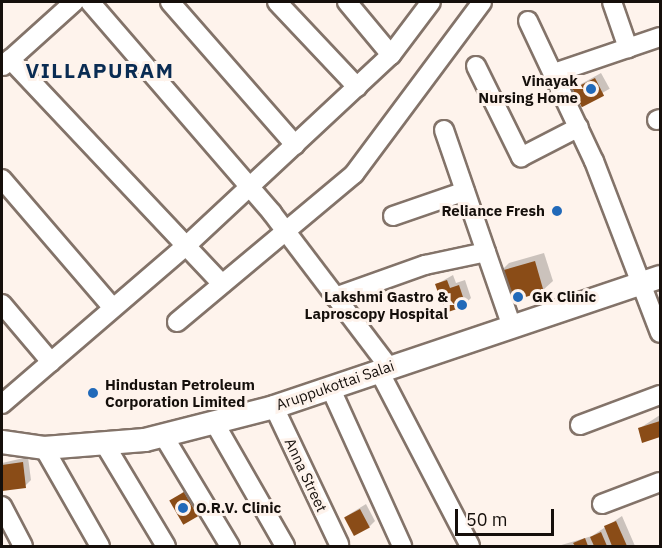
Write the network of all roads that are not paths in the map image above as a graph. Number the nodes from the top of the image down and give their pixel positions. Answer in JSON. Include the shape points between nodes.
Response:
{"nodes":[{"id":1,"x":74,"y":2,"type":"edge"},
{"id":2,"x":93,"y":2,"type":"edge"},
{"id":3,"x":170,"y":2,"type":"edge"},
{"id":4,"x":277,"y":2,"type":"edge"},
{"id":5,"x":347,"y":2,"type":"edge"},
{"id":6,"x":483,"y":2,"type":"edge"},
{"id":7,"x":612,"y":2,"type":"edge"},
{"id":8,"x":428,"y":3,"type":"edge"},
{"id":9,"x":528,"y":21,"type":"dead end"},
{"id":10,"x":660,"y":37,"type":"edge"},
{"id":11,"x":628,"y":48,"type":"junction"},
{"id":12,"x":391,"y":55,"type":"junction"},
{"id":13,"x":6,"y":63,"type":"edge"},
{"id":14,"x":477,"y":66,"type":"dead end"},
{"id":15,"x":554,"y":73,"type":"junction"},
{"id":16,"x":357,"y":87,"type":"junction"},
{"id":17,"x":579,"y":127,"type":"junction"},
{"id":18,"x":444,"y":130,"type":"dead end"},
{"id":19,"x":295,"y":145,"type":"junction"},
{"id":20,"x":2,"y":179,"type":"edge"},
{"id":21,"x":250,"y":187,"type":"junction"},
{"id":22,"x":465,"y":191,"type":"junction"},
{"id":23,"x":393,"y":216,"type":"dead end"},
{"id":24,"x":285,"y":230,"type":"junction"},
{"id":25,"x":187,"y":245,"type":"junction"},
{"id":26,"x":486,"y":252,"type":"junction"},
{"id":27,"x":652,"y":280,"type":"edge"},
{"id":28,"x":222,"y":284,"type":"junction"},
{"id":29,"x":335,"y":297,"type":"junction"},
{"id":30,"x":2,"y":304,"type":"edge"},
{"id":31,"x":113,"y":308,"type":"junction"},
{"id":32,"x":177,"y":322,"type":"dead end"},
{"id":33,"x":512,"y":327,"type":"junction"},
{"id":34,"x":660,"y":333,"type":"edge"},
{"id":35,"x":51,"y":362,"type":"junction"},
{"id":36,"x":383,"y":369,"type":"junction"},
{"id":37,"x":330,"y":387,"type":"junction"},
{"id":38,"x":660,"y":395,"type":"edge"},
{"id":39,"x":2,"y":404,"type":"edge"},
{"id":40,"x":274,"y":407,"type":"junction"},
{"id":41,"x":214,"y":422,"type":"junction"},
{"id":42,"x":580,"y":425,"type":"dead end"},
{"id":43,"x":163,"y":435,"type":"junction"},
{"id":44,"x":2,"y":442,"type":"edge"},
{"id":45,"x":104,"y":443,"type":"junction"},
{"id":46,"x":44,"y":448,"type":"junction"},
{"id":47,"x":660,"y":482,"type":"edge"},
{"id":48,"x":602,"y":504,"type":"dead end"},
{"id":49,"x":2,"y":506,"type":"edge"},
{"id":50,"x":339,"y":544,"type":"dead end"},
{"id":51,"x":23,"y":546,"type":"edge"},
{"id":52,"x":100,"y":546,"type":"edge"},
{"id":53,"x":166,"y":546,"type":"edge"},
{"id":54,"x":230,"y":546,"type":"edge"},
{"id":55,"x":285,"y":546,"type":"edge"},
{"id":56,"x":402,"y":546,"type":"edge"},
{"id":57,"x":470,"y":546,"type":"edge"}],
"edges":[{"from":1,"to":13,"type":"street"},
{"from":2,"to":21,"type":"street"},
{"from":3,"to":19,"type":"street"},
{"from":4,"to":16,"type":"street"},
{"from":5,"to":12,"type":"street"},
{"from":6,"to":24,"type":"street","via":[[354,174]]},
{"from":7,"to":11,"type":"street"},
{"from":8,"to":12,"type":"street"},
{"from":9,"to":15,"type":"street"},
{"from":10,"to":11,"type":"street"},
{"from":11,"to":15,"type":"street"},
{"from":12,"to":16,"type":"street"},
{"from":13,"to":25,"type":"street"},
{"from":14,"to":17,"type":"street","via":[[521,157]]},
{"from":15,"to":17,"type":"street"},
{"from":16,"to":19,"type":"street"},
{"from":17,"to":27,"type":"street"},
{"from":18,"to":22,"type":"street"},
{"from":19,"to":21,"type":"street"},
{"from":20,"to":31,"type":"street"},
{"from":21,"to":24,"type":"street"},
{"from":21,"to":25,"type":"street"},
{"from":22,"to":23,"type":"street"},
{"from":22,"to":26,"type":"street"},
{"from":24,"to":28,"type":"street"},
{"from":24,"to":29,"type":"street"},
{"from":25,"to":28,"type":"street"},
{"from":25,"to":31,"type":"street"},
{"from":26,"to":29,"type":"street","via":[[425,266]]},
{"from":26,"to":33,"type":"street"},
{"from":27,"to":33,"type":"main road","name":"Aruppukottai Salai"},
{"from":27,"to":34,"type":"street"},
{"from":28,"to":32,"type":"street"},
{"from":29,"to":36,"type":"street"},
{"from":30,"to":35,"type":"street"},
{"from":31,"to":35,"type":"street"},
{"from":33,"to":36,"type":"main road","name":"Aruppukottai Salai"},
{"from":35,"to":39,"type":"street"},
{"from":36,"to":37,"type":"main road","name":"Aruppukottai Salai"},
{"from":36,"to":57,"type":"street"},
{"from":37,"to":40,"type":"main road","name":"Aruppukottai Salai"},
{"from":37,"to":56,"type":"street"},
{"from":38,"to":42,"type":"street"},
{"from":40,"to":41,"type":"main road","name":"Aruppukottai Salai"},
{"from":40,"to":50,"type":"street","name":"Anna Street"},
{"from":41,"to":43,"type":"main road","name":"Aruppukottai Salai"},
{"from":41,"to":55,"type":"street"},
{"from":43,"to":45,"type":"main road","name":"Aruppukottai Salai"},
{"from":43,"to":54,"type":"street"},
{"from":44,"to":46,"type":"main road","name":"Aruppukottai Salai"},
{"from":45,"to":46,"type":"main road","name":"Aruppukottai Salai"},
{"from":45,"to":53,"type":"street"},
{"from":46,"to":52,"type":"street"},
{"from":47,"to":48,"type":"street"},
{"from":49,"to":51,"type":"street"}]}
